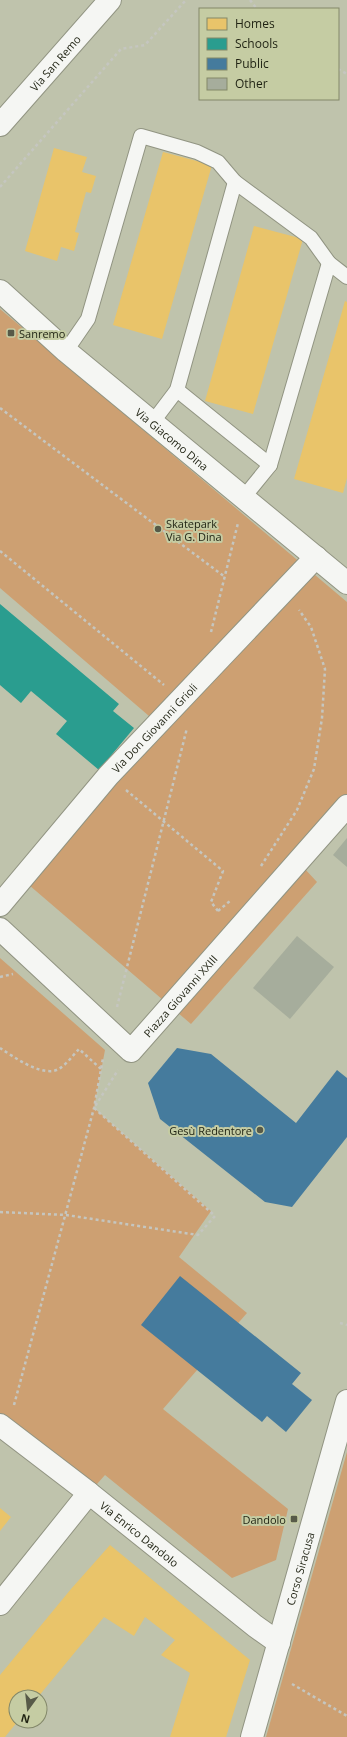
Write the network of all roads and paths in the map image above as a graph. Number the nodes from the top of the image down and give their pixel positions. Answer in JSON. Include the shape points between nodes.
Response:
{"nodes":[{"id":1,"x":110,"y":0,"type":"edge"},
{"id":2,"x":186,"y":0,"type":"edge"},
{"id":3,"x":250,"y":0,"type":"edge"},
{"id":4,"x":256,"y":8,"type":"edge"},
{"id":5,"x":0,"y":125,"type":"edge"},
{"id":6,"x":236,"y":182,"type":"junction"},
{"id":7,"x":0,"y":187,"type":"edge"},
{"id":8,"x":329,"y":263,"type":"junction"},
{"id":9,"x":347,"y":277,"type":"edge"},
{"id":10,"x":0,"y":291,"type":"edge"},
{"id":11,"x":66,"y":351,"type":"junction"},
{"id":12,"x":177,"y":390,"type":"junction"},
{"id":13,"x":0,"y":408,"type":"edge"},
{"id":14,"x":152,"y":423,"type":"junction"},
{"id":15,"x":270,"y":464,"type":"junction"},
{"id":16,"x":244,"y":497,"type":"junction"},
{"id":17,"x":0,"y":551,"type":"edge"},
{"id":18,"x":316,"y":557,"type":"junction"},
{"id":19,"x":225,"y":577,"type":"junction"},
{"id":20,"x":347,"y":582,"type":"edge"},
{"id":21,"x":285,"y":590,"type":"junction"},
{"id":22,"x":210,"y":636,"type":"dead end"},
{"id":23,"x":181,"y":699,"type":"junction"},
{"id":24,"x":188,"y":724,"type":"dead end"},
{"id":25,"x":108,"y":776,"type":"junction"},
{"id":26,"x":347,"y":806,"type":"edge"},
{"id":27,"x":163,"y":821,"type":"junction"},
{"id":28,"x":257,"y":871,"type":"dead end"},
{"id":29,"x":232,"y":899,"type":"dead end"},
{"id":30,"x":0,"y":905,"type":"edge"},
{"id":31,"x":218,"y":911,"type":"junction"},
{"id":32,"x":0,"y":929,"type":"edge"},
{"id":33,"x":235,"y":932,"type":"junction"},
{"id":34,"x":110,"y":1032,"type":"junction"},
{"id":35,"x":0,"y":1048,"type":"edge"},
{"id":36,"x":130,"y":1051,"type":"junction"},
{"id":37,"x":101,"y":1070,"type":"junction"},
{"id":38,"x":94,"y":1108,"type":"junction"},
{"id":39,"x":0,"y":1212,"type":"edge"},
{"id":40,"x":66,"y":1215,"type":"junction"},
{"id":41,"x":340,"y":1323,"type":"dead end"},
{"id":42,"x":347,"y":1325,"type":"edge"},
{"id":43,"x":347,"y":1401,"type":"edge"},
{"id":44,"x":4,"y":1428,"type":"edge"},
{"id":45,"x":89,"y":1493,"type":"junction"},
{"id":46,"x":0,"y":1604,"type":"edge"},
{"id":47,"x":279,"y":1643,"type":"junction"},
{"id":48,"x":271,"y":1672,"type":"junction"},
{"id":49,"x":347,"y":1716,"type":"edge"},
{"id":50,"x":252,"y":1737,"type":"edge"}],
"edges":[{"from":1,"to":5,"type":"street","name":"Via San Remo"},
{"from":2,"to":7,"type":"path","via":[[145,45],[121,49]]},
{"from":3,"to":4,"type":"path"},
{"from":6,"to":8,"type":"lane","via":[[311,238]]},
{"from":6,"to":11,"type":"lane","via":[[218,162],[197,152],[141,136],[88,319]]},
{"from":6,"to":12,"type":"lane"},
{"from":8,"to":9,"type":"lane"},
{"from":8,"to":15,"type":"lane"},
{"from":10,"to":11,"type":"street","name":"Via Giacomo Dina"},
{"from":11,"to":14,"type":"street","name":"Via Giacomo Dina"},
{"from":12,"to":14,"type":"lane"},
{"from":12,"to":15,"type":"lane"},
{"from":13,"to":19,"type":"path"},
{"from":14,"to":16,"type":"street","name":"Via Giacomo Dina"},
{"from":15,"to":16,"type":"lane"},
{"from":16,"to":18,"type":"street","name":"Via Giacomo Dina"},
{"from":16,"to":19,"type":"path"},
{"from":17,"to":23,"type":"path"},
{"from":18,"to":20,"type":"street","name":"Via Giacomo Dina"},
{"from":18,"to":21,"type":"street","name":"Via Don Giovanni Grioli"},
{"from":19,"to":22,"type":"path"},
{"from":21,"to":23,"type":"street","name":"Via Don Giovanni Grioli"},
{"from":21,"to":28,"type":"path","via":[[311,627],[325,669],[322,718],[314,769],[297,810]]},
{"from":23,"to":25,"type":"street","name":"Via Don Giovanni Grioli"},
{"from":24,"to":27,"type":"path"},
{"from":25,"to":27,"type":"path"},
{"from":25,"to":30,"type":"street","name":"Via Don Giovanni Grioli"},
{"from":26,"to":33,"type":"street","name":"Piazza Giovanni XXIII"},
{"from":27,"to":31,"type":"path","via":[[223,871],[211,902]]},
{"from":27,"to":34,"type":"path"},
{"from":29,"to":31,"type":"path"},
{"from":31,"to":33,"type":"path"},
{"from":32,"to":34,"type":"street"},
{"from":33,"to":36,"type":"street","name":"Piazza Giovanni XXIII"},
{"from":34,"to":36,"type":"street"},
{"from":34,"to":37,"type":"path"},
{"from":35,"to":37,"type":"path","via":[[21,1062],[54,1071],[67,1062],[78,1049]]},
{"from":36,"to":38,"type":"path"},
{"from":37,"to":38,"type":"path"},
{"from":38,"to":40,"type":"path"},
{"from":38,"to":40,"type":"path","via":[[214,1216],[198,1235]]},
{"from":39,"to":40,"type":"path"},
{"from":40,"to":44,"type":"path"},
{"from":41,"to":42,"type":"path"},
{"from":43,"to":47,"type":"street","name":"Corso Siracusa"},
{"from":44,"to":45,"type":"street","name":"Via Enrico Dandolo"},
{"from":45,"to":46,"type":"street"},
{"from":45,"to":47,"type":"street","name":"Via Enrico Dandolo"},
{"from":47,"to":48,"type":"street","name":"Corso Siracusa"},
{"from":48,"to":49,"type":"path"},
{"from":48,"to":50,"type":"street","name":"Corso Siracusa"}]}
